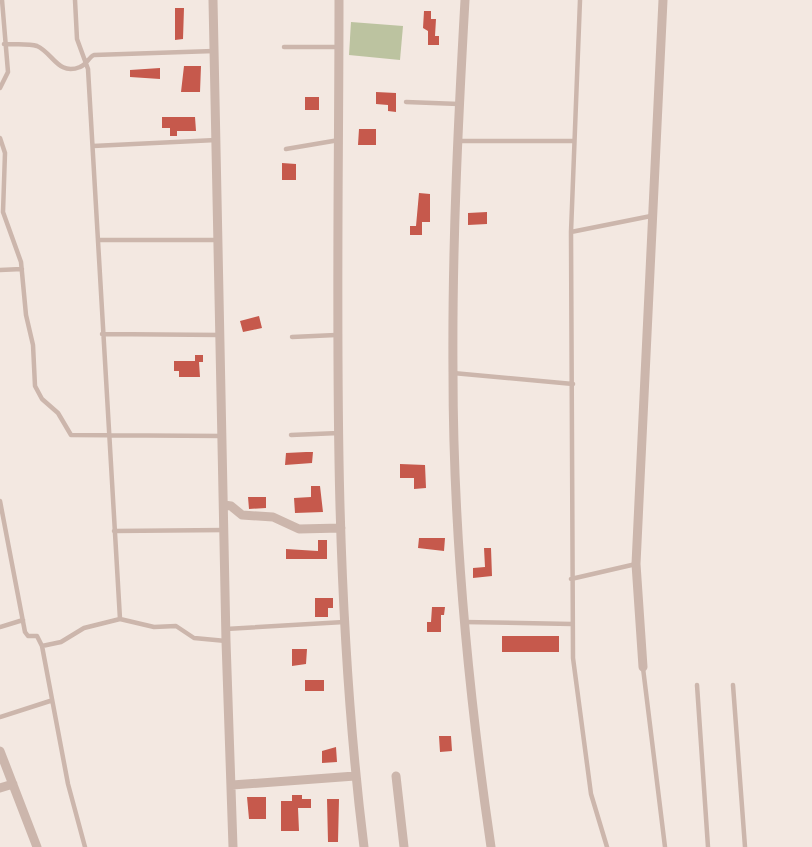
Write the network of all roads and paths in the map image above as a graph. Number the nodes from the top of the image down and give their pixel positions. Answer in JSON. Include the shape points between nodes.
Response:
{"nodes":[{"id":1,"x":2,"y":0,"type":"edge"},
{"id":2,"x":75,"y":0,"type":"edge"},
{"id":3,"x":213,"y":0,"type":"edge"},
{"id":4,"x":339,"y":0,"type":"edge"},
{"id":5,"x":465,"y":0,"type":"edge"},
{"id":6,"x":580,"y":0,"type":"edge"},
{"id":7,"x":663,"y":0,"type":"edge"},
{"id":8,"x":2,"y":38,"type":"edge"},
{"id":9,"x":4,"y":44,"type":"junction"},
{"id":10,"x":284,"y":47,"type":"dead end"},
{"id":11,"x":339,"y":47,"type":"junction"},
{"id":12,"x":214,"y":51,"type":"junction"},
{"id":13,"x":87,"y":61,"type":"junction"},
{"id":14,"x":0,"y":88,"type":"edge"},
{"id":15,"x":406,"y":102,"type":"dead end"},
{"id":16,"x":459,"y":104,"type":"junction"},
{"id":17,"x":0,"y":138,"type":"edge"},
{"id":18,"x":216,"y":140,"type":"junction"},
{"id":19,"x":339,"y":140,"type":"junction"},
{"id":20,"x":458,"y":141,"type":"junction"},
{"id":21,"x":573,"y":141,"type":"junction"},
{"id":22,"x":93,"y":146,"type":"junction"},
{"id":23,"x":286,"y":149,"type":"dead end"},
{"id":24,"x":2,"y":159,"type":"edge"},
{"id":25,"x":2,"y":212,"type":"edge"},
{"id":26,"x":651,"y":216,"type":"junction"},
{"id":27,"x":571,"y":232,"type":"junction"},
{"id":28,"x":98,"y":240,"type":"junction"},
{"id":29,"x":218,"y":240,"type":"junction"},
{"id":30,"x":22,"y":269,"type":"junction"},
{"id":31,"x":0,"y":270,"type":"edge"},
{"id":32,"x":102,"y":334,"type":"junction"},
{"id":33,"x":221,"y":335,"type":"junction"},
{"id":34,"x":336,"y":335,"type":"junction"},
{"id":35,"x":292,"y":337,"type":"dead end"},
{"id":36,"x":453,"y":373,"type":"junction"},
{"id":37,"x":573,"y":384,"type":"junction"},
{"id":38,"x":339,"y":433,"type":"junction"},
{"id":39,"x":110,"y":435,"type":"junction"},
{"id":40,"x":291,"y":435,"type":"dead end"},
{"id":41,"x":223,"y":436,"type":"junction"},
{"id":42,"x":0,"y":501,"type":"edge"},
{"id":43,"x":224,"y":505,"type":"junction"},
{"id":44,"x":341,"y":528,"type":"junction"},
{"id":45,"x":225,"y":530,"type":"junction"},
{"id":46,"x":114,"y":531,"type":"junction"},
{"id":47,"x":8,"y":541,"type":"junction"},
{"id":48,"x":0,"y":542,"type":"edge"},
{"id":49,"x":636,"y":564,"type":"junction"},
{"id":50,"x":571,"y":579,"type":"junction"},
{"id":51,"x":120,"y":619,"type":"junction"},
{"id":52,"x":23,"y":620,"type":"junction"},
{"id":53,"x":344,"y":622,"type":"junction"},
{"id":54,"x":464,"y":622,"type":"junction"},
{"id":55,"x":572,"y":624,"type":"junction"},
{"id":56,"x":0,"y":627,"type":"edge"},
{"id":57,"x":226,"y":629,"type":"junction"},
{"id":58,"x":226,"y":641,"type":"junction"},
{"id":59,"x":42,"y":646,"type":"junction"},
{"id":60,"x":643,"y":667,"type":"joint"},
{"id":61,"x":698,"y":685,"type":"dead end"},
{"id":62,"x":733,"y":685,"type":"dead end"},
{"id":63,"x":50,"y":701,"type":"junction"},
{"id":64,"x":0,"y":717,"type":"edge"},
{"id":65,"x":0,"y":752,"type":"edge"},
{"id":66,"x":356,"y":776,"type":"junction"},
{"id":67,"x":396,"y":776,"type":"dead end"},
{"id":68,"x":13,"y":784,"type":"junction"},
{"id":69,"x":232,"y":785,"type":"junction"},
{"id":70,"x":0,"y":788,"type":"edge"},
{"id":71,"x":37,"y":847,"type":"edge"},
{"id":72,"x":84,"y":847,"type":"edge"},
{"id":73,"x":233,"y":847,"type":"edge"},
{"id":74,"x":364,"y":847,"type":"edge"},
{"id":75,"x":404,"y":847,"type":"edge"},
{"id":76,"x":491,"y":847,"type":"edge"},
{"id":77,"x":607,"y":847,"type":"edge"},
{"id":78,"x":665,"y":847,"type":"edge"},
{"id":79,"x":708,"y":847,"type":"edge"},
{"id":80,"x":745,"y":847,"type":"edge"}],
"edges":[{"from":1,"to":8,"type":"lane"},
{"from":2,"to":13,"type":"lane","via":[[77,39]]},
{"from":3,"to":12,"type":"street"},
{"from":4,"to":11,"type":"street"},
{"from":5,"to":16,"type":"street"},
{"from":6,"to":21,"type":"lane"},
{"from":7,"to":26,"type":"street"},
{"from":8,"to":9,"type":"lane"},
{"from":9,"to":13,"type":"lane","via":[[34,45],[61,67],[79,67]]},
{"from":9,"to":14,"type":"lane","via":[[8,76]]},
{"from":10,"to":11,"type":"lane"},
{"from":11,"to":19,"type":"street"},
{"from":12,"to":13,"type":"lane","via":[[98,54]]},
{"from":12,"to":18,"type":"street"},
{"from":13,"to":22,"type":"lane"},
{"from":15,"to":16,"type":"lane"},
{"from":16,"to":20,"type":"street"},
{"from":17,"to":24,"type":"lane"},
{"from":18,"to":22,"type":"lane"},
{"from":18,"to":29,"type":"street"},
{"from":19,"to":23,"type":"lane"},
{"from":19,"to":34,"type":"street"},
{"from":20,"to":21,"type":"lane"},
{"from":20,"to":36,"type":"street"},
{"from":21,"to":27,"type":"lane"},
{"from":22,"to":28,"type":"lane"},
{"from":24,"to":25,"type":"lane"},
{"from":25,"to":30,"type":"lane","via":[[18,247]]},
{"from":26,"to":27,"type":"lane"},
{"from":26,"to":49,"type":"street"},
{"from":27,"to":37,"type":"lane"},
{"from":28,"to":29,"type":"lane"},
{"from":28,"to":32,"type":"lane"},
{"from":29,"to":33,"type":"street"},
{"from":30,"to":31,"type":"lane"},
{"from":30,"to":39,"type":"lane","via":[[38,393],[61,417],[70,434]]},
{"from":32,"to":33,"type":"lane"},
{"from":32,"to":39,"type":"lane"},
{"from":33,"to":41,"type":"street"},
{"from":34,"to":35,"type":"lane"},
{"from":34,"to":38,"type":"street"},
{"from":36,"to":37,"type":"lane"},
{"from":36,"to":54,"type":"street"},
{"from":37,"to":50,"type":"lane"},
{"from":38,"to":40,"type":"lane"},
{"from":38,"to":44,"type":"street"},
{"from":39,"to":41,"type":"lane"},
{"from":39,"to":46,"type":"lane"},
{"from":41,"to":43,"type":"street"},
{"from":42,"to":47,"type":"lane"},
{"from":43,"to":44,"type":"street","via":[[242,515],[273,518],[299,529]]},
{"from":43,"to":45,"type":"street"},
{"from":44,"to":53,"type":"street"},
{"from":45,"to":46,"type":"lane"},
{"from":45,"to":57,"type":"street"},
{"from":46,"to":51,"type":"lane"},
{"from":47,"to":48,"type":"lane"},
{"from":47,"to":52,"type":"lane"},
{"from":49,"to":50,"type":"lane"},
{"from":49,"to":60,"type":"street"},
{"from":50,"to":55,"type":"lane"},
{"from":51,"to":58,"type":"lane","via":[[154,627],[177,626],[194,638]]},
{"from":51,"to":59,"type":"lane","via":[[84,628],[61,642]]},
{"from":52,"to":56,"type":"lane"},
{"from":52,"to":59,"type":"lane","via":[[26,634],[37,636]]},
{"from":53,"to":57,"type":"lane"},
{"from":53,"to":66,"type":"street"},
{"from":54,"to":55,"type":"lane"},
{"from":54,"to":76,"type":"street"},
{"from":55,"to":77,"type":"lane","via":[[586,767]]},
{"from":57,"to":58,"type":"street"},
{"from":58,"to":69,"type":"street"},
{"from":59,"to":63,"type":"lane"},
{"from":60,"to":78,"type":"lane"},
{"from":61,"to":79,"type":"lane"},
{"from":62,"to":80,"type":"lane"},
{"from":63,"to":64,"type":"lane"},
{"from":63,"to":72,"type":"lane"},
{"from":65,"to":68,"type":"street"},
{"from":66,"to":69,"type":"street"},
{"from":66,"to":74,"type":"street"},
{"from":67,"to":75,"type":"street"},
{"from":68,"to":70,"type":"street"},
{"from":68,"to":71,"type":"street"},
{"from":69,"to":73,"type":"street"}]}
